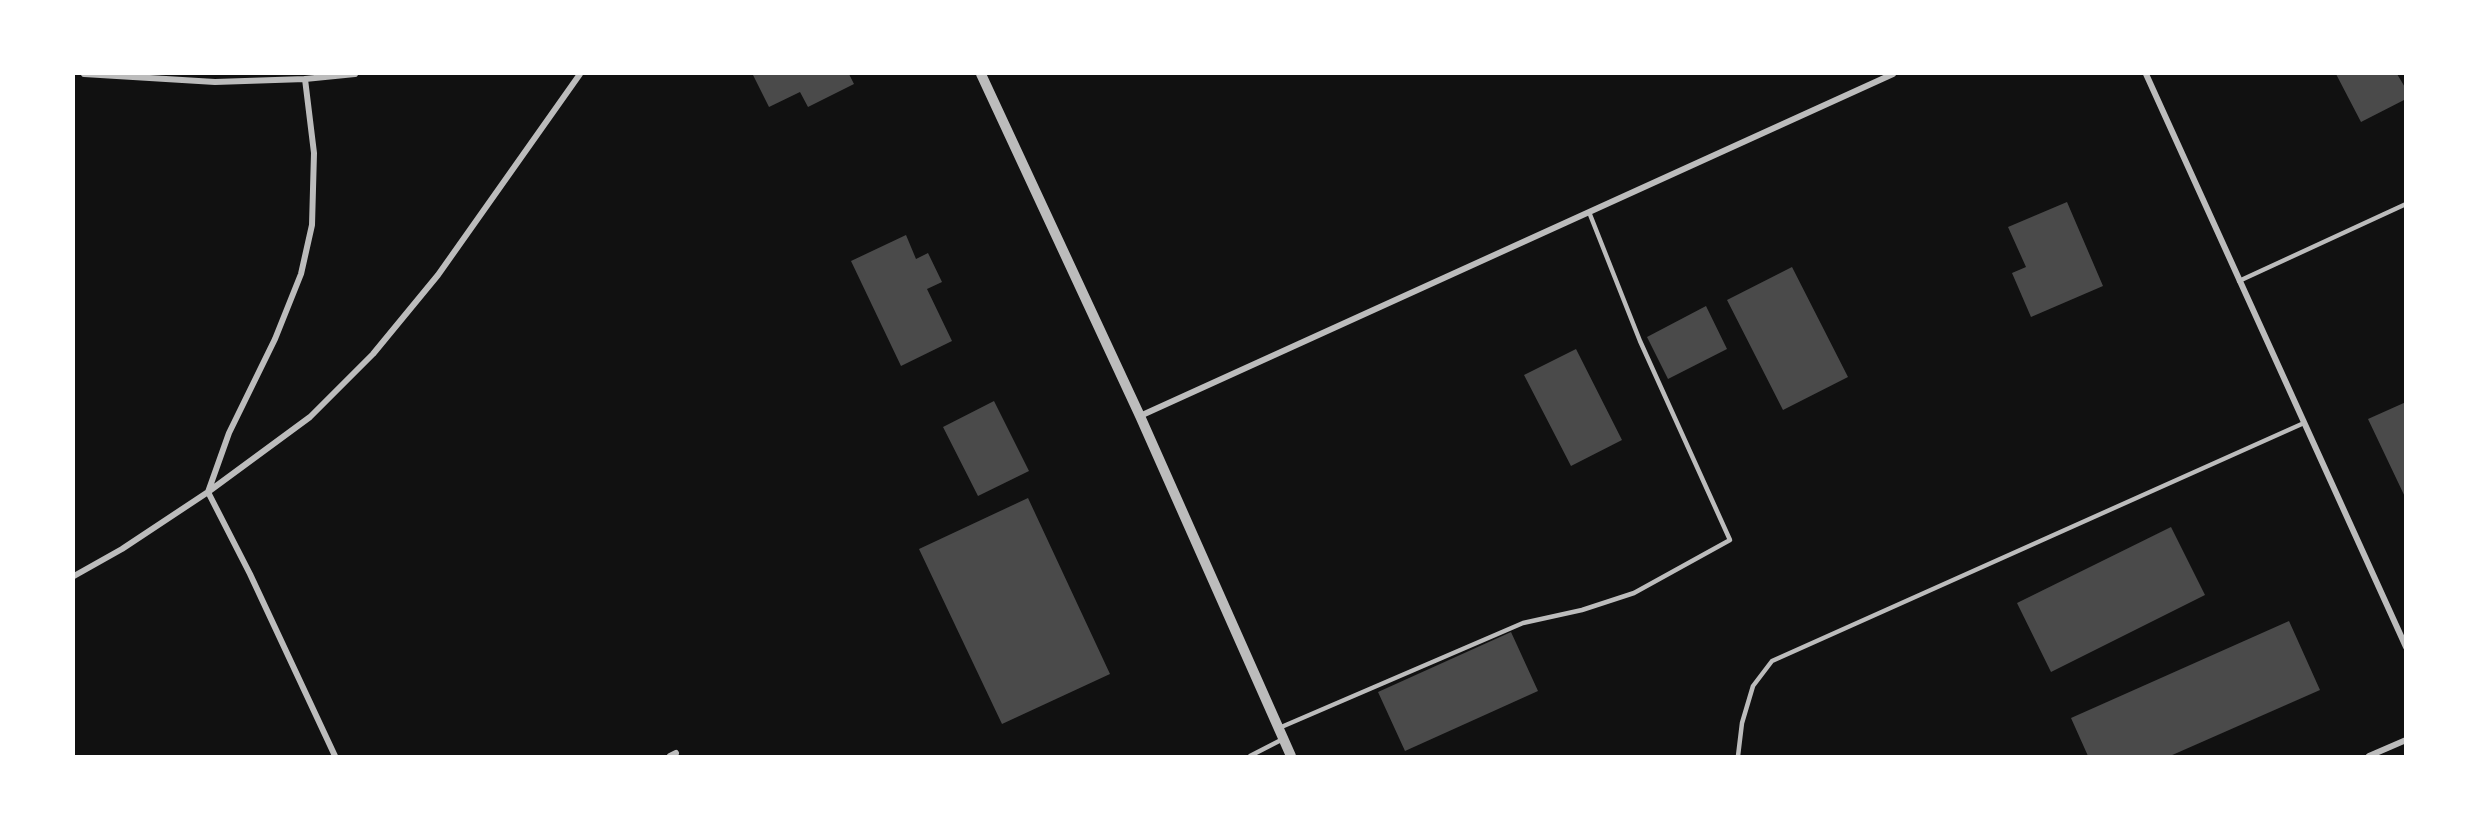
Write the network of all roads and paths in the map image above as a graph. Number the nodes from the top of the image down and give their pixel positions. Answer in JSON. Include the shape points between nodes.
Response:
{"nodes":[{"id":1,"x":84,"y":74,"type":"edge"},
{"id":2,"x":355,"y":74,"type":"edge"},
{"id":3,"x":580,"y":74,"type":"edge"},
{"id":4,"x":981,"y":74,"type":"edge"},
{"id":5,"x":1893,"y":74,"type":"edge"},
{"id":6,"x":2146,"y":74,"type":"edge"},
{"id":7,"x":305,"y":80,"type":"junction"},
{"id":8,"x":2406,"y":204,"type":"edge"},
{"id":9,"x":1589,"y":212,"type":"junction"},
{"id":10,"x":2239,"y":281,"type":"junction"},
{"id":11,"x":1140,"y":416,"type":"junction"},
{"id":12,"x":2304,"y":423,"type":"junction"},
{"id":13,"x":208,"y":492,"type":"junction"},
{"id":14,"x":74,"y":576,"type":"edge"},
{"id":15,"x":2406,"y":647,"type":"edge"},
{"id":16,"x":1279,"y":728,"type":"junction"},
{"id":17,"x":1283,"y":739,"type":"junction"},
{"id":18,"x":2406,"y":740,"type":"edge"},
{"id":19,"x":335,"y":756,"type":"edge"},
{"id":20,"x":1250,"y":756,"type":"edge"},
{"id":21,"x":1291,"y":756,"type":"edge"},
{"id":22,"x":1738,"y":756,"type":"edge"},
{"id":23,"x":2369,"y":756,"type":"edge"}],
"edges":[{"from":1,"to":7,"type":"street","via":[[215,82]]},
{"from":2,"to":7,"type":"street"},
{"from":3,"to":13,"type":"street","via":[[438,275],[373,354],[310,417]]},
{"from":4,"to":11,"type":"street"},
{"from":5,"to":9,"type":"street"},
{"from":6,"to":10,"type":"street"},
{"from":7,"to":13,"type":"street","via":[[314,153],[312,225],[301,274],[275,339],[229,433]]},
{"from":8,"to":10,"type":"lane"},
{"from":9,"to":11,"type":"street"},
{"from":9,"to":16,"type":"lane","via":[[1640,341],[1730,540],[1634,593],[1523,623]]},
{"from":10,"to":12,"type":"street"},
{"from":11,"to":16,"type":"street"},
{"from":12,"to":15,"type":"street"},
{"from":12,"to":22,"type":"lane","via":[[1772,661],[1753,686],[1742,723]]},
{"from":13,"to":14,"type":"street"},
{"from":13,"to":19,"type":"street"},
{"from":16,"to":17,"type":"street"},
{"from":17,"to":20,"type":"lane"},
{"from":17,"to":21,"type":"street"},
{"from":18,"to":23,"type":"street"}]}
